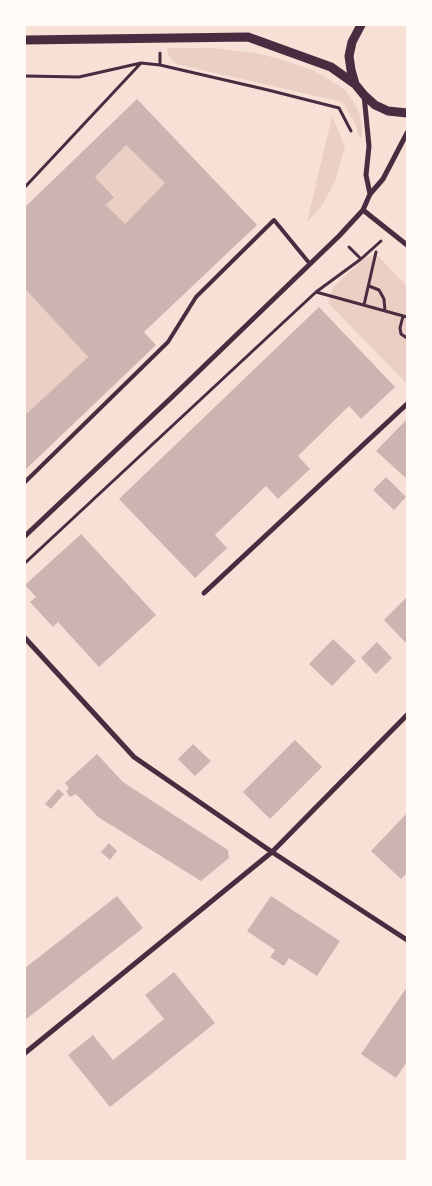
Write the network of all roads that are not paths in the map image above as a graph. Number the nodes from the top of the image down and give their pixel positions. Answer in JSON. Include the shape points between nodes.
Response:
{"nodes":[{"id":1,"x":361,"y":25,"type":"edge"},
{"id":2,"x":25,"y":40,"type":"edge"},
{"id":3,"x":355,"y":84,"type":"junction"},
{"id":4,"x":364,"y":95,"type":"junction"},
{"id":5,"x":407,"y":113,"type":"edge"},
{"id":6,"x":407,"y":133,"type":"edge"},
{"id":7,"x":370,"y":194,"type":"junction"},
{"id":8,"x":363,"y":210,"type":"junction"},
{"id":9,"x":407,"y":245,"type":"edge"},
{"id":10,"x":310,"y":264,"type":"junction"},
{"id":11,"x":407,"y":404,"type":"edge"},
{"id":12,"x":25,"y":482,"type":"edge"},
{"id":13,"x":26,"y":533,"type":"edge"},
{"id":14,"x":204,"y":593,"type":"dead end"},
{"id":15,"x":25,"y":638,"type":"edge"},
{"id":16,"x":407,"y":715,"type":"edge"},
{"id":17,"x":272,"y":852,"type":"junction"},
{"id":18,"x":407,"y":940,"type":"edge"},
{"id":19,"x":25,"y":1053,"type":"edge"}],
"edges":[{"from":1,"to":3,"type":"street","via":[[349,56]]},
{"from":2,"to":3,"type":"street","via":[[248,38],[332,67]]},
{"from":3,"to":4,"type":"street"},
{"from":4,"to":5,"type":"street","via":[[388,111]]},
{"from":4,"to":7,"type":"street","via":[[369,146],[366,175]]},
{"from":6,"to":7,"type":"street","via":[[383,179]]},
{"from":7,"to":8,"type":"street"},
{"from":8,"to":9,"type":"street"},
{"from":8,"to":10,"type":"street"},
{"from":10,"to":12,"type":"lane","via":[[274,220],[196,297],[168,342]]},
{"from":10,"to":13,"type":"street"},
{"from":11,"to":14,"type":"street"},
{"from":15,"to":17,"type":"street","via":[[134,757]]},
{"from":16,"to":17,"type":"street"},
{"from":17,"to":18,"type":"street"},
{"from":17,"to":19,"type":"street"}]}
